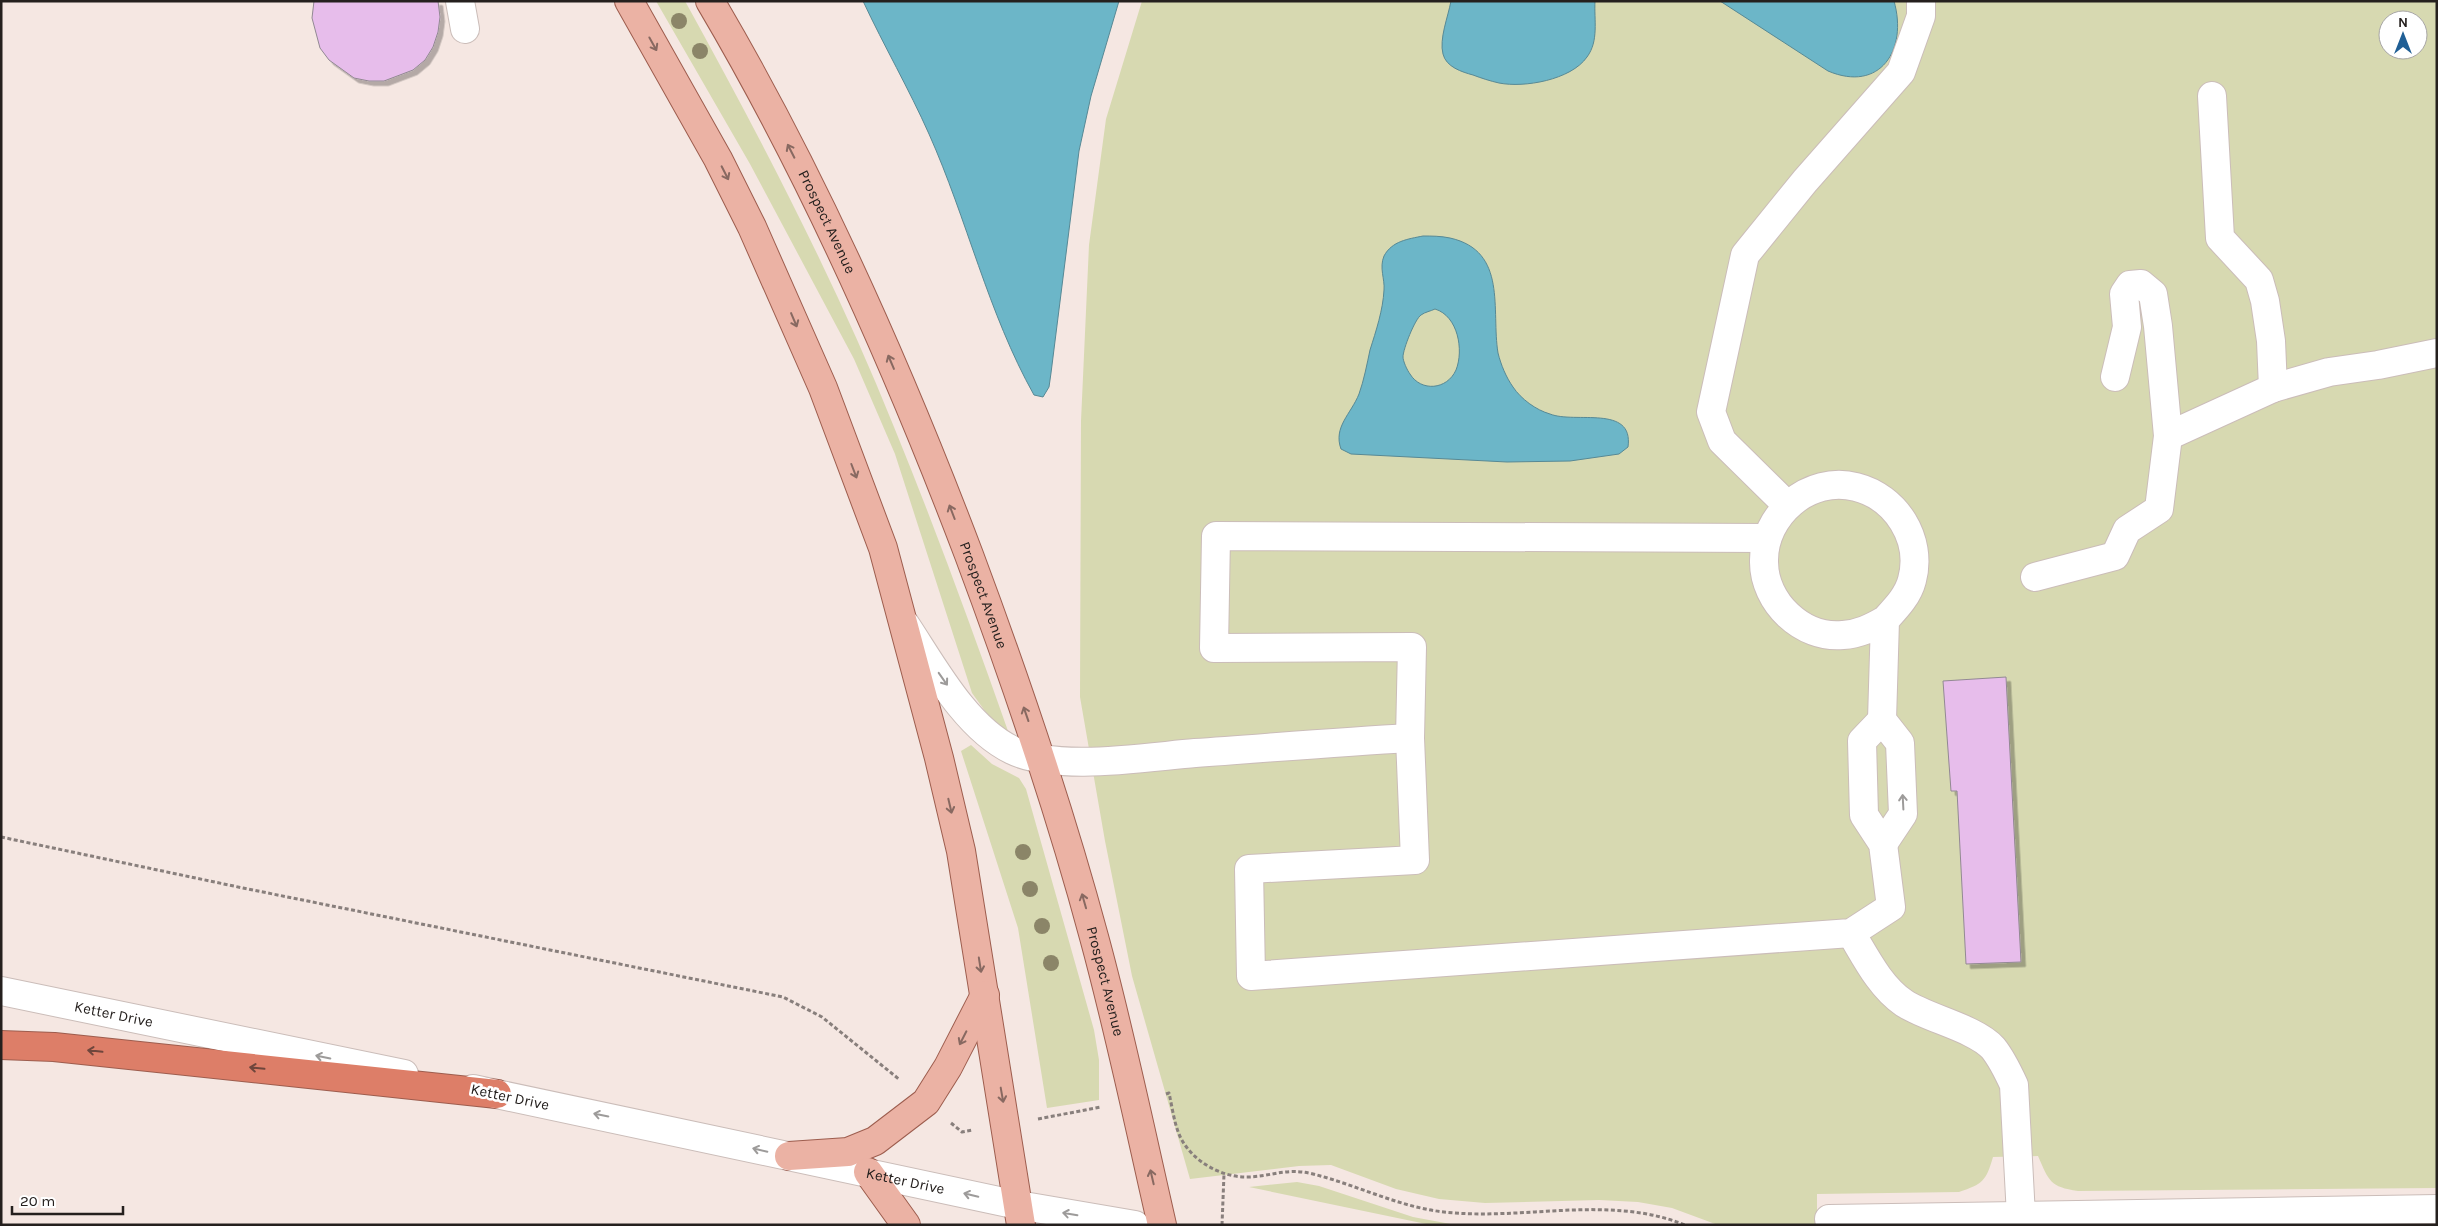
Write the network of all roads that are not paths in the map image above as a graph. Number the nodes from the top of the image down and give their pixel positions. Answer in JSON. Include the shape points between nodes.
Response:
{"nodes":[{"id":1,"x":460,"y":1,"type":"edge"},
{"id":2,"x":629,"y":1,"type":"edge"},
{"id":3,"x":710,"y":1,"type":"edge"},
{"id":4,"x":1921,"y":1,"type":"edge"},
{"id":5,"x":465,"y":29,"type":"dead end"},
{"id":6,"x":2212,"y":96,"type":"dead end"},
{"id":7,"x":2437,"y":353,"type":"edge"},
{"id":8,"x":2115,"y":377,"type":"dead end"},
{"id":9,"x":2273,"y":388,"type":"junction"},
{"id":10,"x":2168,"y":436,"type":"junction"},
{"id":11,"x":1788,"y":505,"type":"junction"},
{"id":12,"x":1767,"y":538,"type":"junction"},
{"id":13,"x":2035,"y":578,"type":"dead end"},
{"id":14,"x":1885,"y":620,"type":"junction"},
{"id":15,"x":905,"y":624,"type":"junction"},
{"id":16,"x":1882,"y":720,"type":"junction"},
{"id":17,"x":1410,"y":738,"type":"junction"},
{"id":18,"x":1042,"y":760,"type":"junction"},
{"id":19,"x":1882,"y":844,"type":"junction"},
{"id":20,"x":1851,"y":932,"type":"junction"},
{"id":21,"x":1,"y":991,"type":"edge"},
{"id":22,"x":985,"y":995,"type":"junction"},
{"id":23,"x":1,"y":1045,"type":"edge"},
{"id":24,"x":497,"y":1094,"type":"junction"},
{"id":25,"x":789,"y":1156,"type":"junction"},
{"id":26,"x":868,"y":1172,"type":"junction"},
{"id":27,"x":2437,"y":1209,"type":"edge"},
{"id":28,"x":1020,"y":1215,"type":"edge"},
{"id":29,"x":2021,"y":1216,"type":"junction"},
{"id":30,"x":1829,"y":1219,"type":"dead end"},
{"id":31,"x":906,"y":1225,"type":"edge"},
{"id":32,"x":1135,"y":1225,"type":"edge"},
{"id":33,"x":1162,"y":1225,"type":"edge"}],
"edges":[{"from":1,"to":5,"type":"street"},
{"from":2,"to":15,"type":"main road","one_way":true,"via":[[718,159],[792,314],[883,548]]},
{"from":18,"to":3,"type":"main road","name":"Prospect Avenue","one_way":true,"via":[[942,485],[854,278],[784,137]]},
{"from":4,"to":11,"type":"street","via":[[1921,16],[1900,72],[1744,255],[1711,412],[1722,441]]},
{"from":6,"to":9,"type":"street","via":[[2220,238],[2259,280],[2271,340]]},
{"from":7,"to":9,"type":"street","via":[[2329,372]]},
{"from":8,"to":10,"type":"street","via":[[2127,327],[2124,294],[2130,285],[2142,284],[2153,294]]},
{"from":9,"to":10,"type":"street"},
{"from":10,"to":13,"type":"street","via":[[2158,509],[2127,530],[2115,556]]},
{"from":11,"to":12,"type":"street","via":[[1775,520]]},
{"from":11,"to":14,"type":"street","via":[[1808,492],[1831,485],[1855,486],[1878,496],[1897,511],[1909,532],[1914,556],[1912,580],[1902,602]]},
{"from":12,"to":14,"type":"street","via":[[1764,562],[1768,586],[1779,606],[1796,623],[1818,632],[1842,636],[1864,631]]},
{"from":12,"to":17,"type":"street","via":[[1216,536],[1214,648],[1412,647]]},
{"from":14,"to":16,"type":"street"},
{"from":15,"to":18,"type":"street","one_way":true,"via":[[968,715],[989,735],[1012,750]]},
{"from":15,"to":22,"type":"main road","one_way":true,"via":[[961,852]]},
{"from":19,"to":16,"type":"street","one_way":true,"via":[[1903,814],[1900,743]]},
{"from":16,"to":19,"type":"street","via":[[1862,741],[1864,815]]},
{"from":17,"to":18,"type":"street","via":[[1112,759]]},
{"from":17,"to":20,"type":"street","via":[[1415,860],[1249,869],[1251,976]]},
{"from":33,"to":18,"type":"main road","name":"Prospect Avenue","one_way":true,"via":[[1094,938]]},
{"from":19,"to":20,"type":"street","via":[[1891,907]]},
{"from":20,"to":29,"type":"street","via":[[1878,976],[1903,1003],[1992,1046],[2005,1065],[2014,1085]]},
{"from":24,"to":21,"type":"street","name":"Ketter Drive","one_way":true},
{"from":22,"to":25,"type":"main road","one_way":true,"via":[[926,1102],[875,1141],[848,1152]]},
{"from":22,"to":28,"type":"main road","one_way":true},
{"from":24,"to":23,"type":"highway","one_way":true,"via":[[54,1047]]},
{"from":25,"to":24,"type":"street","name":"Ketter Drive","one_way":true},
{"from":25,"to":26,"type":"street","name":"Ketter Drive"},
{"from":28,"to":26,"type":"street","name":"Ketter Drive","one_way":true},
{"from":26,"to":31,"type":"main road"},
{"from":27,"to":29,"type":"street"},
{"from":32,"to":28,"type":"street","name":"Ketter Drive","one_way":true},
{"from":29,"to":30,"type":"street"}]}
